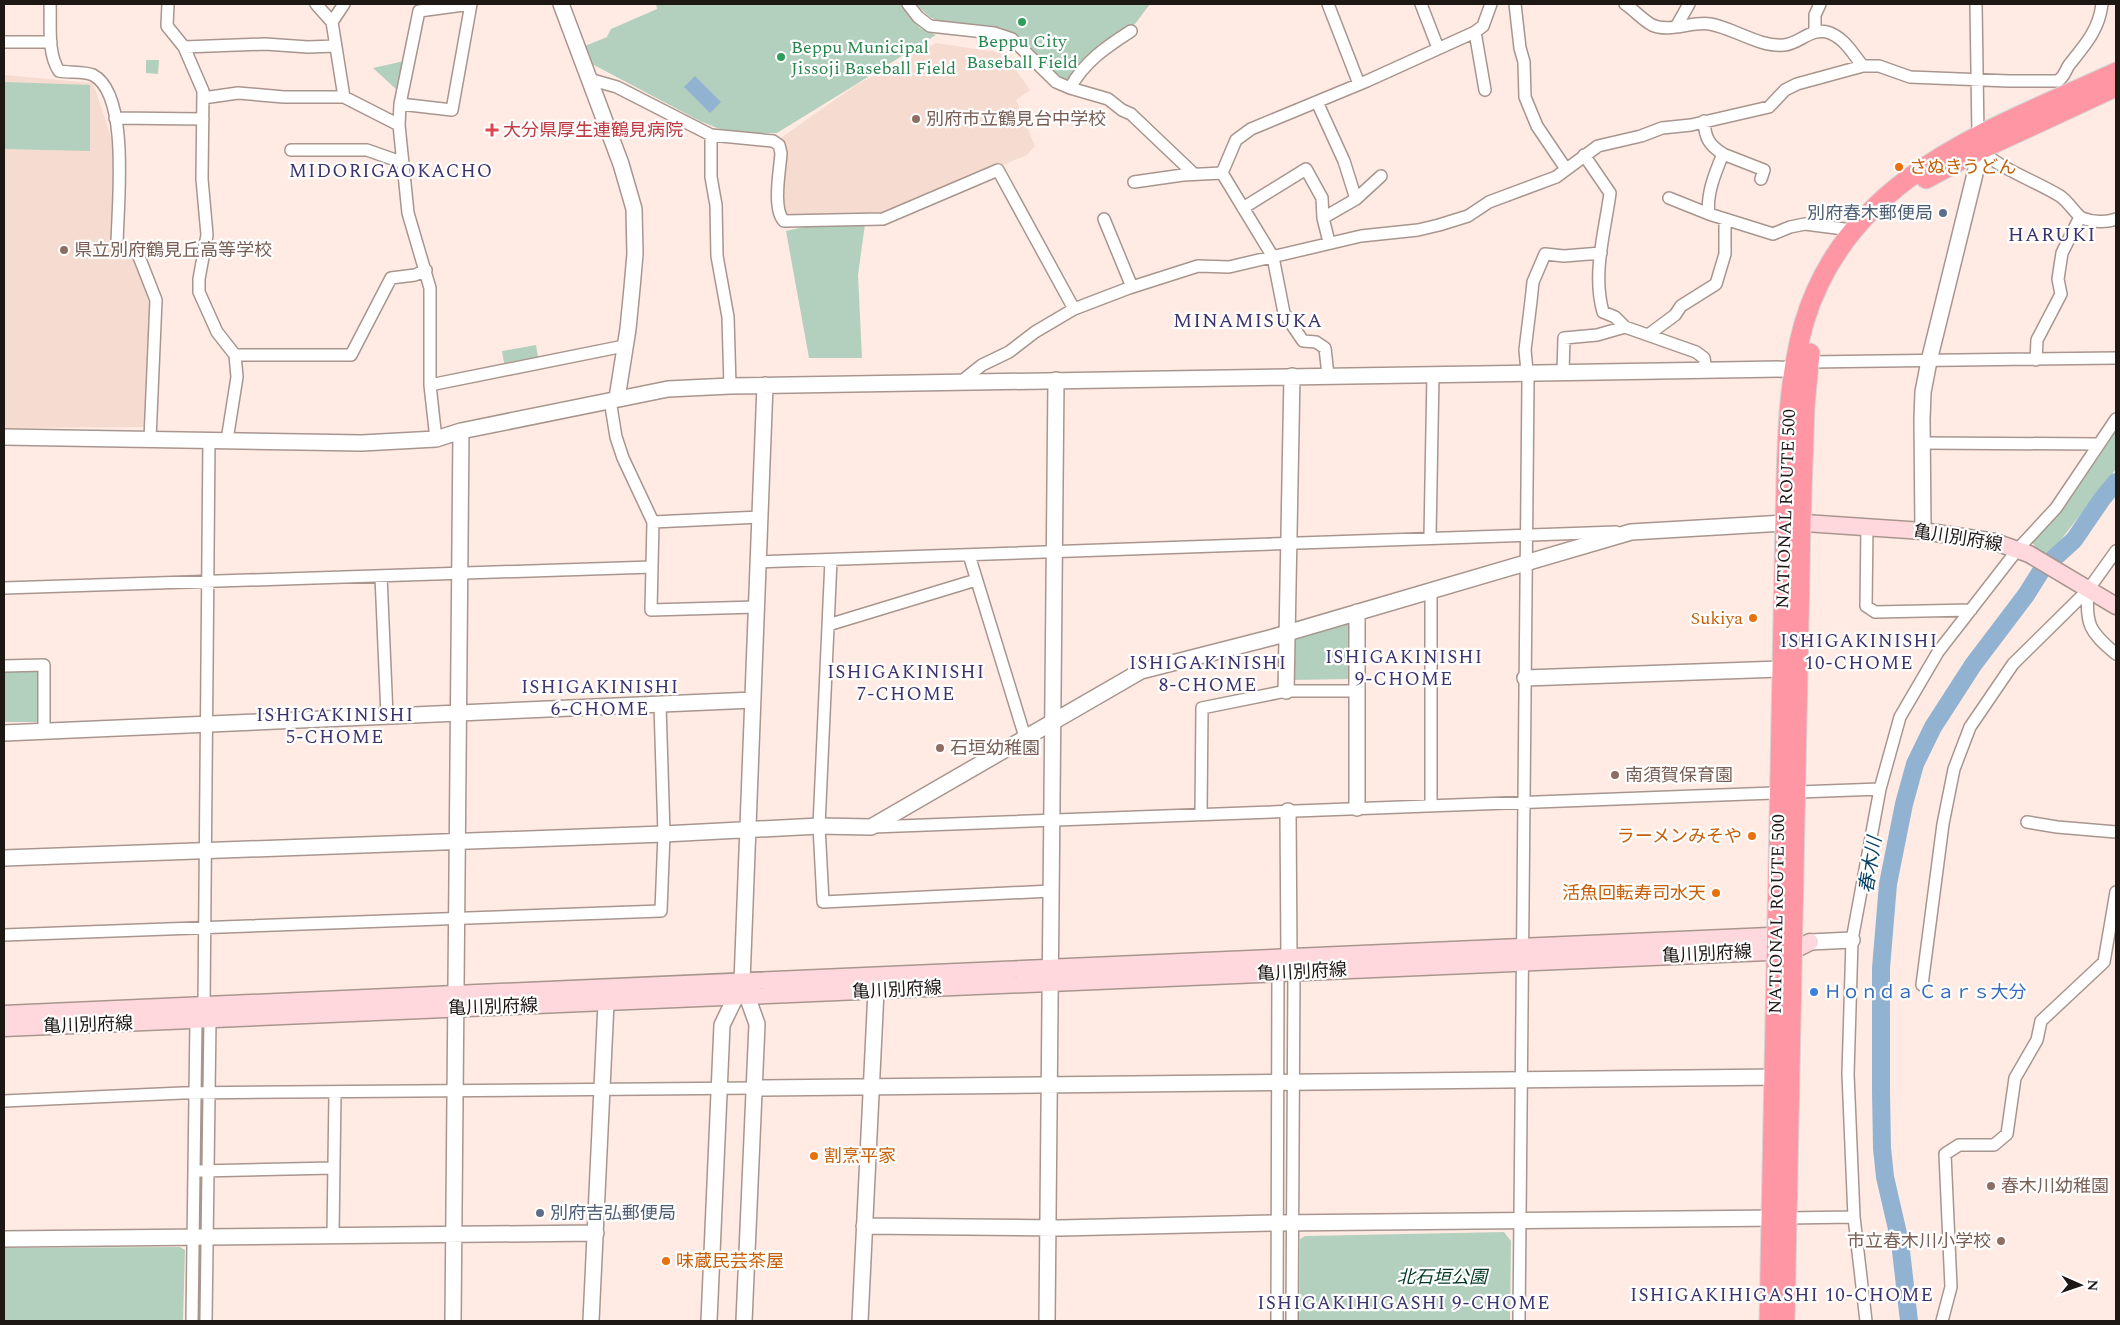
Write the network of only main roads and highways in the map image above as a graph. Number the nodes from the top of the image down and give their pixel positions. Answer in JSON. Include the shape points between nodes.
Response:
{"nodes":[{"id":1,"x":2116,"y":72,"type":"edge"},
{"id":2,"x":2116,"y":87,"type":"edge"},
{"id":3,"x":1979,"y":143,"type":"junction"},
{"id":4,"x":1802,"y":364,"type":"junction"},
{"id":5,"x":1793,"y":522,"type":"junction"},
{"id":6,"x":2116,"y":606,"type":"edge"},
{"id":7,"x":1787,"y":792,"type":"junction"},
{"id":8,"x":1790,"y":943,"type":"junction"},
{"id":9,"x":1050,"y":976,"type":"junction"},
{"id":10,"x":742,"y":992,"type":"junction"},
{"id":11,"x":456,"y":1002,"type":"junction"},
{"id":12,"x":4,"y":1014,"type":"edge"},
{"id":13,"x":203,"y":1015,"type":"junction"},
{"id":14,"x":4,"y":1028,"type":"edge"},
{"id":15,"x":1780,"y":1319,"type":"edge"}],
"edges":[{"from":1,"to":3,"type":"highway","name":"NATIONAL ROUTE 500"},
{"from":2,"to":3,"type":"highway","name":"NATIONAL ROUTE 500"},
{"from":3,"to":4,"type":"highway","name":"NATIONAL ROUTE 500","via":[[1910,190],[1861,239],[1827,298]]},
{"from":3,"to":4,"type":"highway","name":"NATIONAL ROUTE 500","via":[[1940,156],[1904,180],[1873,206],[1852,230],[1814,295],[1805,322]]},
{"from":4,"to":5,"type":"highway","name":"NATIONAL ROUTE 500","via":[[1789,407]]},
{"from":5,"to":6,"type":"main road","name":"亀川別府線","via":[[1923,531],[1995,542],[2024,552]]},
{"from":5,"to":7,"type":"highway","name":"NATIONAL ROUTE 500"},
{"from":5,"to":7,"type":"highway","name":"NATIONAL ROUTE 500","via":[[1782,669]]},
{"from":7,"to":8,"type":"highway","name":"NATIONAL ROUTE 500"},
{"from":8,"to":9,"type":"main road","name":"亀川別府線","via":[[1287,968]]},
{"from":8,"to":15,"type":"highway","name":"NATIONAL ROUTE 500","via":[[1782,1077]]},
{"from":9,"to":10,"type":"main road","name":"亀川別府線"},
{"from":9,"to":10,"type":"main road","name":"亀川別府線","via":[[876,991]]},
{"from":10,"to":11,"type":"main road","name":"亀川別府線"},
{"from":10,"to":11,"type":"main road","name":"亀川別府線","via":[[606,1003]]},
{"from":11,"to":13,"type":"main road","name":"亀川別府線"},
{"from":12,"to":13,"type":"main road","name":"亀川別府線"},
{"from":13,"to":14,"type":"main road","name":"亀川別府線"}]}
